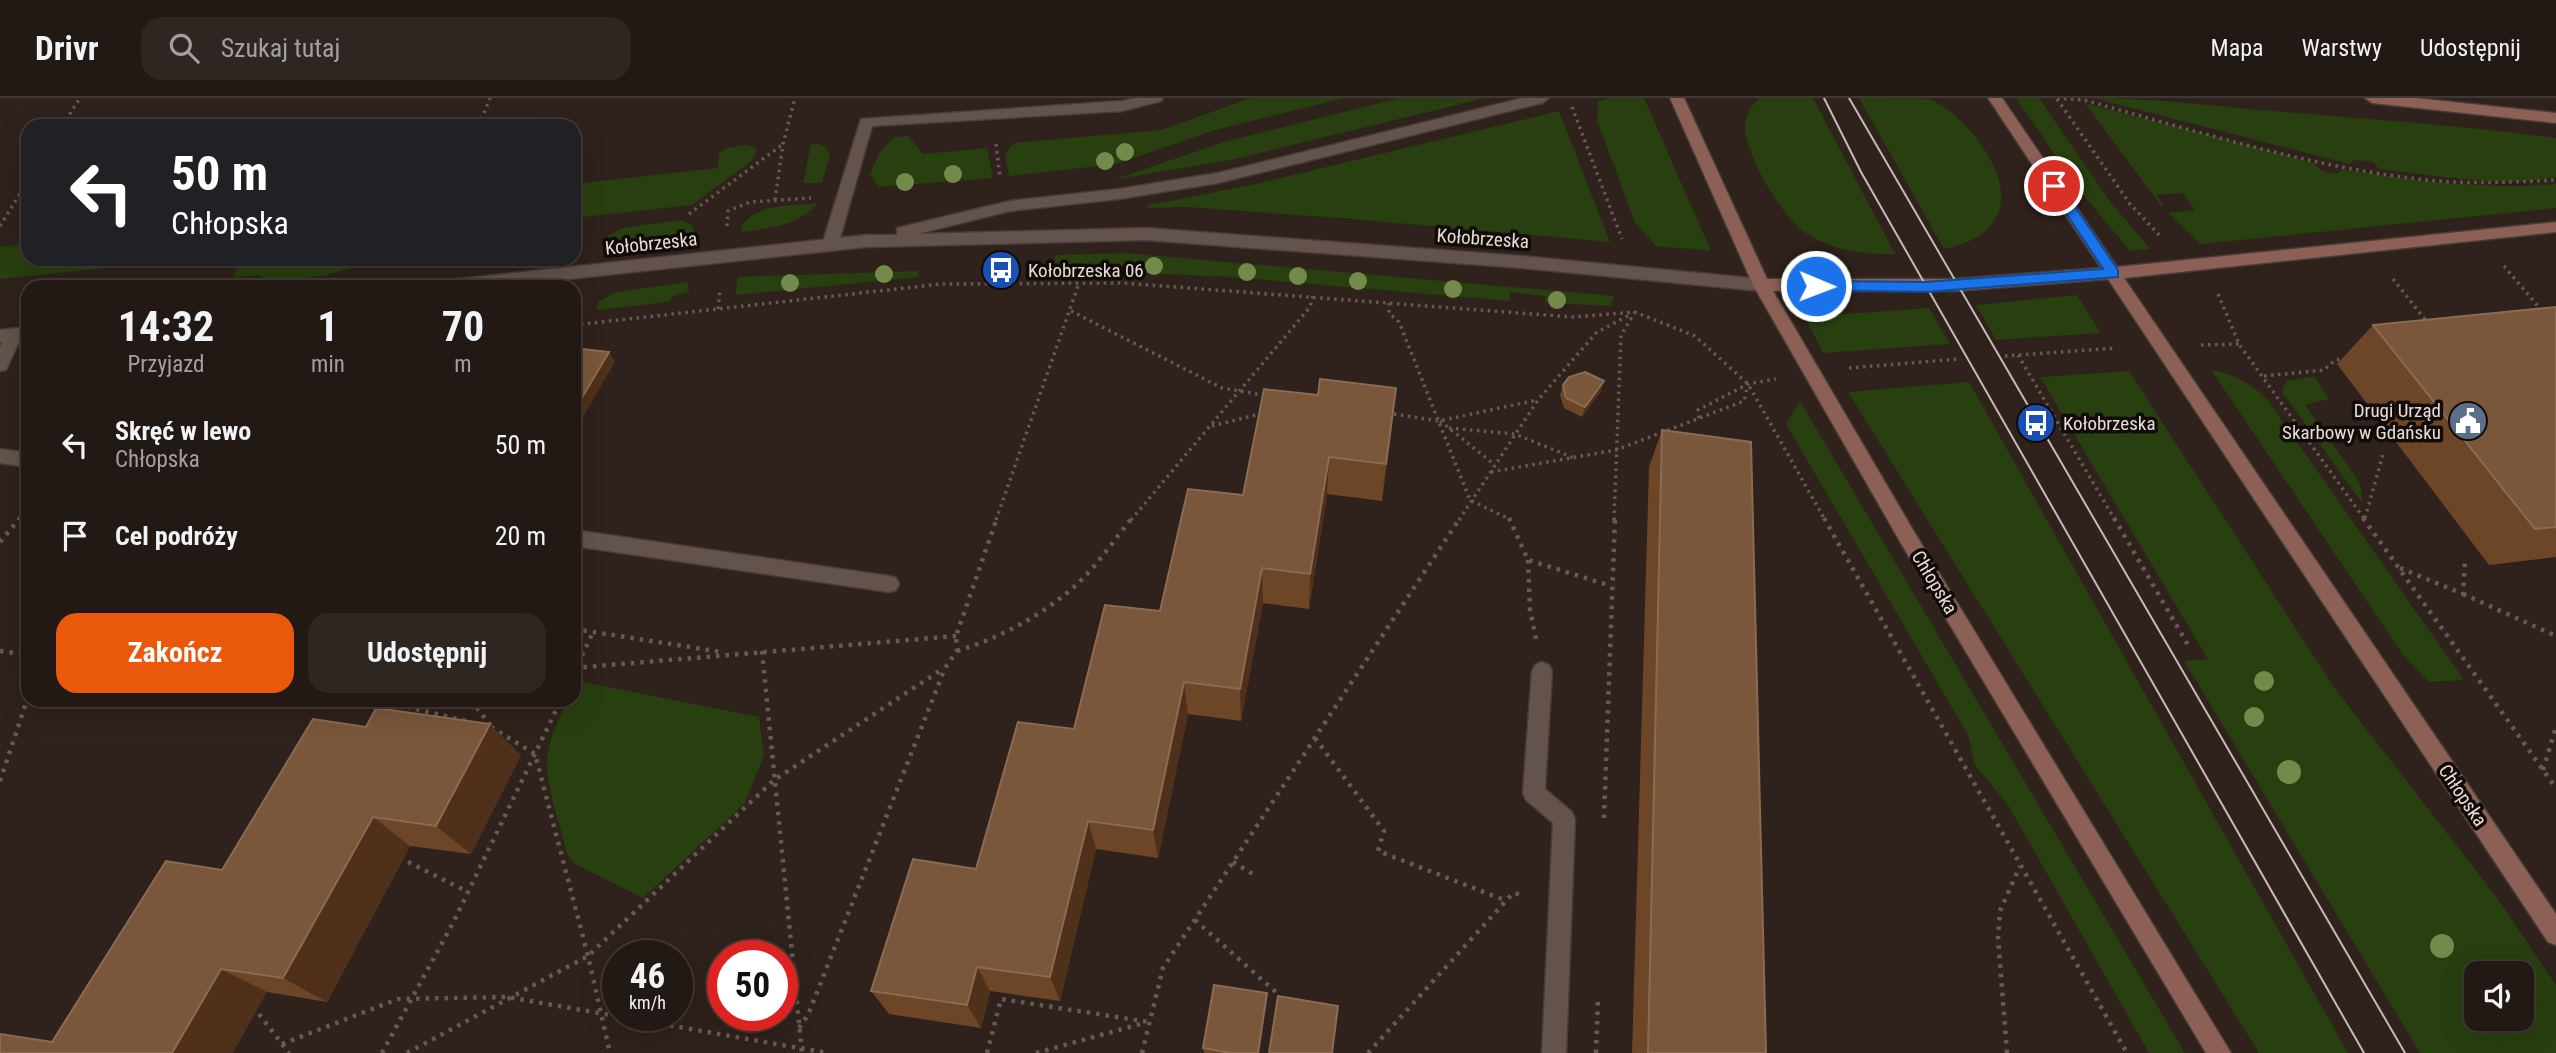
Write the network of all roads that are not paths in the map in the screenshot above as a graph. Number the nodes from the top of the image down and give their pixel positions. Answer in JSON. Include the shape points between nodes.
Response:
{"nodes":[{"id":1,"x":1156,"y":98,"type":"edge"},
{"id":2,"x":1542,"y":98,"type":"edge"},
{"id":3,"x":1676,"y":98,"type":"edge"},
{"id":4,"x":1995,"y":98,"type":"edge"},
{"id":5,"x":2372,"y":98,"type":"edge"},
{"id":6,"x":2556,"y":118,"type":"edge"},
{"id":7,"x":2556,"y":227,"type":"edge"},
{"id":8,"x":866,"y":241,"type":"junction"},
{"id":9,"x":830,"y":245,"type":"junction"},
{"id":10,"x":2113,"y":273,"type":"junction"},
{"id":11,"x":505,"y":280,"type":"edge"},
{"id":12,"x":1761,"y":285,"type":"junction"},
{"id":13,"x":14,"y":335,"type":"edge"},
{"id":14,"x":0,"y":365,"type":"edge"},
{"id":15,"x":0,"y":456,"type":"edge"},
{"id":16,"x":21,"y":459,"type":"edge"},
{"id":17,"x":581,"y":539,"type":"edge"},
{"id":18,"x":889,"y":584,"type":"dead end"},
{"id":19,"x":1542,"y":671,"type":"road end"},
{"id":20,"x":2556,"y":934,"type":"edge"},
{"id":21,"x":1554,"y":1053,"type":"edge"},
{"id":22,"x":2219,"y":1053,"type":"edge"}],
"edges":[{"from":1,"to":9,"type":"lane","via":[[1122,106],[866,122]]},
{"from":2,"to":8,"type":"street","name":"Kołobrzeska","via":[[1218,178],[1010,206]]},
{"from":3,"to":12,"type":"main road","name":"Chłopska"},
{"from":4,"to":10,"type":"main road","name":"Chłopska"},
{"from":5,"to":6,"type":"main road"},
{"from":7,"to":10,"type":"main road","name":"Kołobrzeska"},
{"from":8,"to":9,"type":"street","name":"Kołobrzeska"},
{"from":8,"to":12,"type":"street","name":"Kołobrzeska","via":[[1146,234]]},
{"from":9,"to":11,"type":"street","name":"Kołobrzeska"},
{"from":10,"to":12,"type":"main road","name":"Kołobrzeska","via":[[1926,287]]},
{"from":10,"to":20,"type":"main road","name":"Chłopska"},
{"from":12,"to":22,"type":"main road","name":"Chłopska"},
{"from":13,"to":14,"type":"street"},
{"from":15,"to":16,"type":"street"},
{"from":17,"to":18,"type":"street"},
{"from":19,"to":21,"type":"street","via":[[1534,793],[1564,819]]}]}
